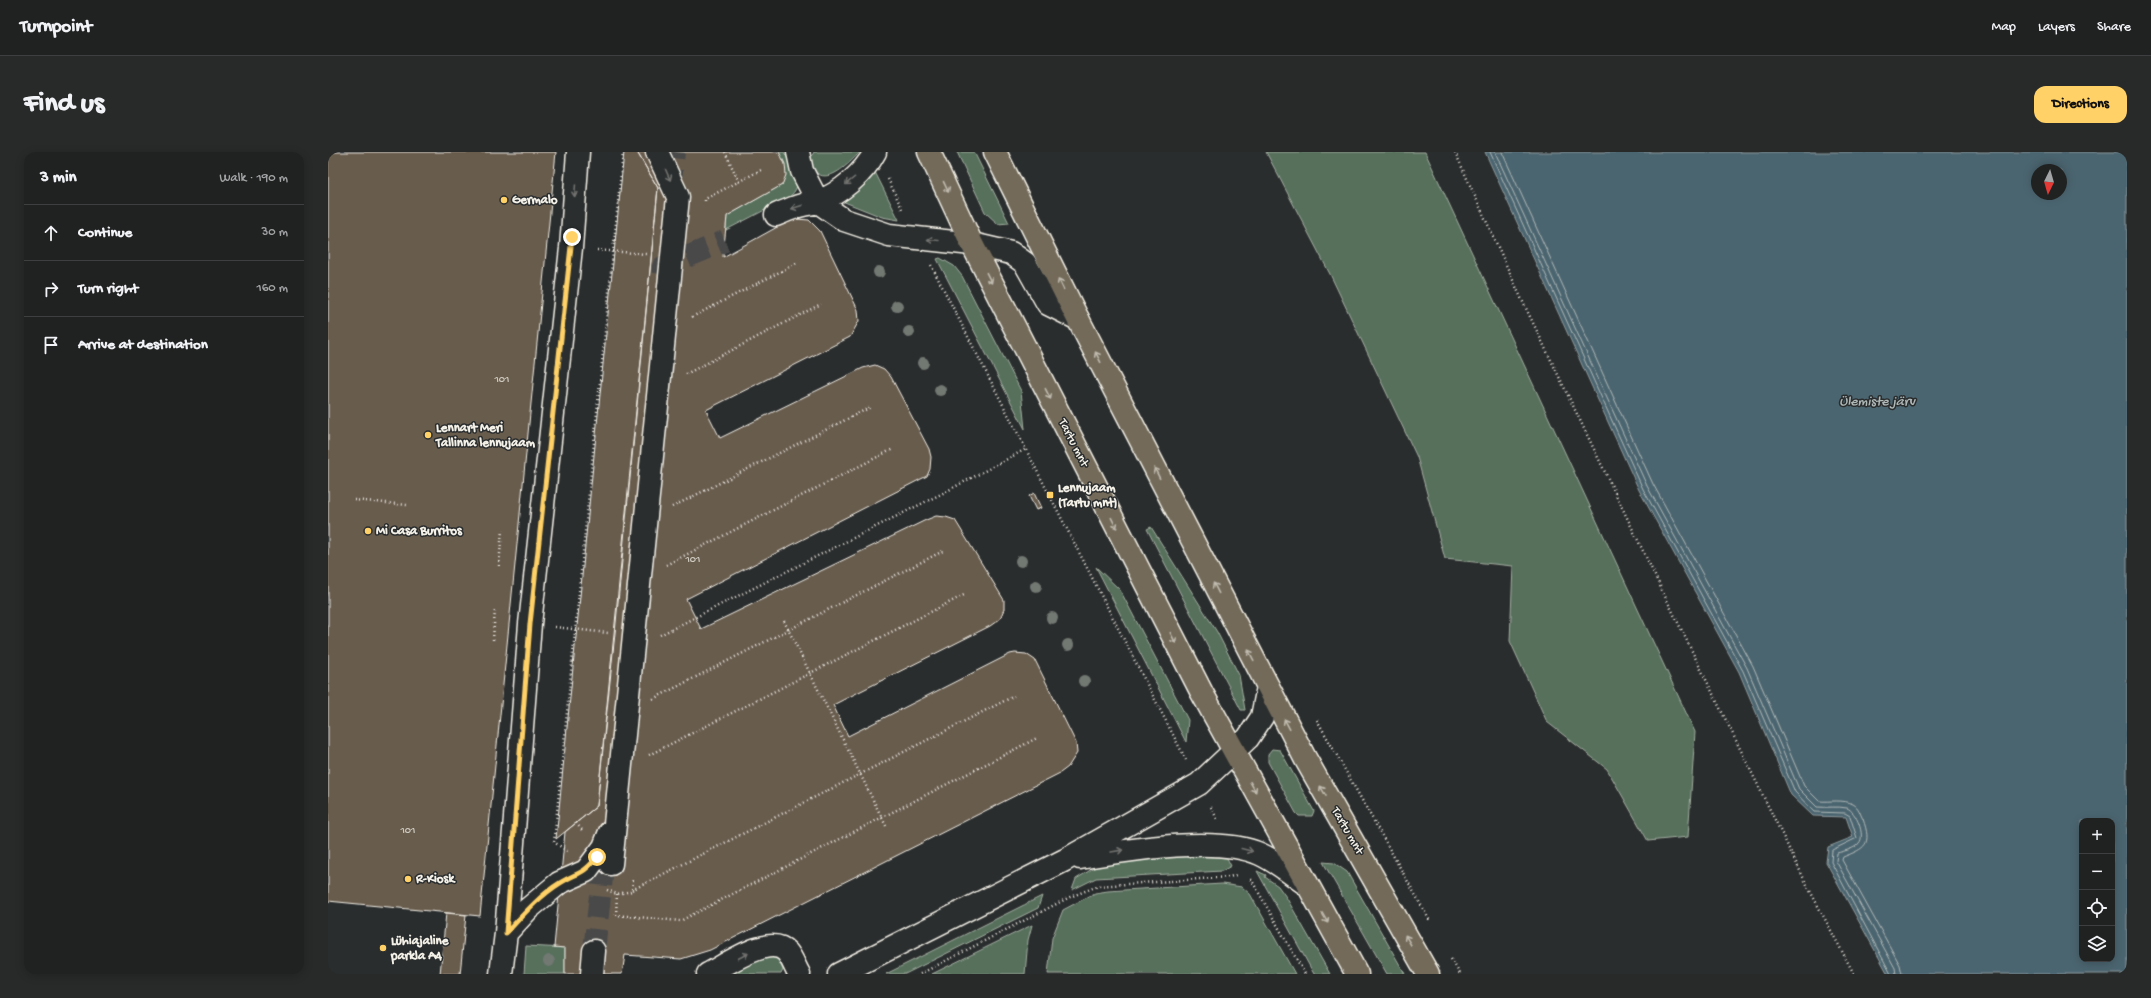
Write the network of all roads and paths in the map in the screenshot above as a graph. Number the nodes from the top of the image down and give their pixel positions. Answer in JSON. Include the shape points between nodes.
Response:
{"nodes":[{"id":1,"x":578,"y":152,"type":"edge"},
{"id":2,"x":623,"y":152,"type":"edge"},
{"id":3,"x":657,"y":152,"type":"edge"},
{"id":4,"x":725,"y":152,"type":"edge"},
{"id":5,"x":798,"y":152,"type":"edge"},
{"id":6,"x":875,"y":152,"type":"edge"},
{"id":7,"x":929,"y":152,"type":"edge"},
{"id":8,"x":995,"y":152,"type":"edge"},
{"id":9,"x":1454,"y":152,"type":"edge"},
{"id":10,"x":887,"y":178,"type":"dead end"},
{"id":11,"x":739,"y":182,"type":"dead end"},
{"id":12,"x":818,"y":202,"type":"junction"},
{"id":13,"x":904,"y":213,"type":"dead end"},
{"id":14,"x":776,"y":215,"type":"dead end"},
{"id":15,"x":972,"y":244,"type":"junction"},
{"id":16,"x":593,"y":250,"type":"dead end"},
{"id":17,"x":612,"y":252,"type":"junction"},
{"id":18,"x":652,"y":255,"type":"dead end"},
{"id":19,"x":928,"y":260,"type":"dead end"},
{"id":20,"x":797,"y":263,"type":"dead end"},
{"id":21,"x":821,"y":304,"type":"dead end"},
{"id":22,"x":688,"y":319,"type":"dead end"},
{"id":23,"x":1078,"y":319,"type":"junction"},
{"id":24,"x":682,"y":376,"type":"dead end"},
{"id":25,"x":872,"y":407,"type":"dead end"},
{"id":26,"x":893,"y":449,"type":"dead end"},
{"id":27,"x":1026,"y":449,"type":"junction"},
{"id":28,"x":354,"y":500,"type":"dead end"},
{"id":29,"x":407,"y":505,"type":"dead end"},
{"id":30,"x":670,"y":509,"type":"dead end"},
{"id":31,"x":502,"y":530,"type":"dead end"},
{"id":32,"x":943,"y":551,"type":"dead end"},
{"id":33,"x":499,"y":566,"type":"dead end"},
{"id":34,"x":664,"y":566,"type":"dead end"},
{"id":35,"x":966,"y":594,"type":"dead end"},
{"id":36,"x":726,"y":602,"type":"dead end"},
{"id":37,"x":495,"y":609,"type":"dead end"},
{"id":38,"x":784,"y":621,"type":"dead end"},
{"id":39,"x":789,"y":630,"type":"junction"},
{"id":40,"x":492,"y":640,"type":"dead end"},
{"id":41,"x":810,"y":673,"type":"junction"},
{"id":42,"x":1268,"y":687,"type":"junction"},
{"id":43,"x":1014,"y":696,"type":"dead end"},
{"id":44,"x":651,"y":700,"type":"dead end"},
{"id":45,"x":1314,"y":714,"type":"dead end"},
{"id":46,"x":1038,"y":738,"type":"dead end"},
{"id":47,"x":1182,"y":752,"type":"dead end"},
{"id":48,"x":1234,"y":753,"type":"junction"},
{"id":49,"x":645,"y":757,"type":"dead end"},
{"id":50,"x":861,"y":774,"type":"junction"},
{"id":51,"x":1209,"y":804,"type":"dead end"},
{"id":52,"x":883,"y":818,"type":"junction"},
{"id":53,"x":616,"y":820,"type":"junction"},
{"id":54,"x":576,"y":823,"type":"dead end"},
{"id":55,"x":1219,"y":823,"type":"dead end"},
{"id":56,"x":886,"y":826,"type":"dead end"},
{"id":57,"x":578,"y":835,"type":"dead end"},
{"id":58,"x":570,"y":846,"type":"dead end"},
{"id":59,"x":1065,"y":860,"type":"junction"},
{"id":60,"x":611,"y":864,"type":"tunnel mouth"},
{"id":61,"x":586,"y":870,"type":"junction"},
{"id":62,"x":1240,"y":873,"type":"dead end"},
{"id":63,"x":1250,"y":878,"type":"dead end"},
{"id":64,"x":1306,"y":884,"type":"junction"},
{"id":65,"x":632,"y":891,"type":"dead end"},
{"id":66,"x":617,"y":894,"type":"dead end"},
{"id":67,"x":1433,"y":926,"type":"dead end"},
{"id":68,"x":506,"y":933,"type":"junction"},
{"id":69,"x":594,"y":951,"type":"tunnel mouth"},
{"id":70,"x":1448,"y":954,"type":"dead end"},
{"id":71,"x":501,"y":974,"type":"edge"},
{"id":72,"x":512,"y":974,"type":"edge"},
{"id":73,"x":592,"y":974,"type":"edge"},
{"id":74,"x":708,"y":974,"type":"edge"},
{"id":75,"x":799,"y":974,"type":"edge"},
{"id":76,"x":839,"y":974,"type":"edge"},
{"id":77,"x":920,"y":974,"type":"edge"},
{"id":78,"x":1304,"y":974,"type":"edge"},
{"id":79,"x":1357,"y":974,"type":"edge"},
{"id":80,"x":1428,"y":974,"type":"edge"},
{"id":81,"x":1460,"y":974,"type":"edge"},
{"id":82,"x":1854,"y":974,"type":"edge"}],
"edges":[{"from":1,"to":68,"type":"street","one_way":true,"via":[[570,256],[530,624]]},
{"from":2,"to":17,"type":"path"},
{"from":3,"to":53,"type":"street","one_way":true,"via":[[678,198]]},
{"from":4,"to":11,"type":"path"},
{"from":5,"to":12,"type":"street","via":[[802,171]]},
{"from":6,"to":12,"type":"street","one_way":true,"via":[[868,164],[852,180]]},
{"from":7,"to":15,"type":"highway","name":"Tartu mnt","one_way":true},
{"from":23,"to":8,"type":"highway","name":"Tartu mnt","one_way":true},
{"from":9,"to":82,"type":"path","via":[[1522,300],[1659,584],[1808,887]]},
{"from":10,"to":13,"type":"path"},
{"from":12,"to":14,"type":"street","one_way":true,"via":[[797,206]]},
{"from":15,"to":12,"type":"street","one_way":true,"via":[[889,235],[844,220]]},
{"from":15,"to":23,"type":"street","via":[[1011,253],[1025,263],[1048,304]]},
{"from":15,"to":48,"type":"highway","name":"Tartu mnt","one_way":true},
{"from":16,"to":17,"type":"path"},
{"from":17,"to":18,"type":"path"},
{"from":17,"to":58,"type":"path","via":[[554,842],[567,852]]},
{"from":19,"to":27,"type":"path"},
{"from":20,"to":22,"type":"path"},
{"from":21,"to":24,"type":"path"},
{"from":42,"to":23,"type":"highway","name":"Tartu mnt","one_way":true},
{"from":25,"to":30,"type":"path"},
{"from":26,"to":34,"type":"path"},
{"from":27,"to":36,"type":"path"},
{"from":27,"to":47,"type":"path"},
{"from":28,"to":29,"type":"path"},
{"from":31,"to":33,"type":"path"},
{"from":32,"to":39,"type":"path"},
{"from":35,"to":41,"type":"path"},
{"from":37,"to":40,"type":"path"},
{"from":38,"to":39,"type":"path"},
{"from":39,"to":41,"type":"path"},
{"from":39,"to":44,"type":"path"},
{"from":41,"to":49,"type":"path"},
{"from":41,"to":50,"type":"path"},
{"from":42,"to":48,"type":"street","via":[[1262,718]]},
{"from":80,"to":42,"type":"highway","name":"Tartu mnt","one_way":true,"via":[[1305,758]]},
{"from":43,"to":50,"type":"path"},
{"from":45,"to":67,"type":"path"},
{"from":46,"to":52,"type":"path"},
{"from":48,"to":59,"type":"street","via":[[1199,784]]},
{"from":48,"to":64,"type":"highway","name":"Tartu mnt","one_way":true},
{"from":50,"to":52,"type":"path"},
{"from":50,"to":65,"type":"path"},
{"from":51,"to":55,"type":"path"},
{"from":52,"to":56,"type":"path"},
{"from":52,"to":66,"type":"path","via":[[680,921],[616,915]]},
{"from":53,"to":60,"type":"street"},
{"from":53,"to":61,"type":"street","via":[[604,847]]},
{"from":54,"to":57,"type":"path","via":[[582,830]]},
{"from":59,"to":64,"type":"street","one_way":true,"via":[[1132,848],[1199,845],[1232,847],[1260,854]]},
{"from":59,"to":76,"type":"street"},
{"from":61,"to":68,"type":"street","via":[[559,883],[528,909]]},
{"from":61,"to":72,"type":"street","via":[[569,894],[521,938],[514,951]]},
{"from":62,"to":77,"type":"path","via":[[1229,877],[1098,886],[1070,897]]},
{"from":63,"to":78,"type":"path"},
{"from":64,"to":79,"type":"highway","name":"Tartu mnt","one_way":true},
{"from":68,"to":71,"type":"street"},
{"from":69,"to":73,"type":"street"},
{"from":70,"to":81,"type":"path"},
{"from":74,"to":75,"type":"street","one_way":true,"via":[[769,945],[779,946],[787,952]]}]}
